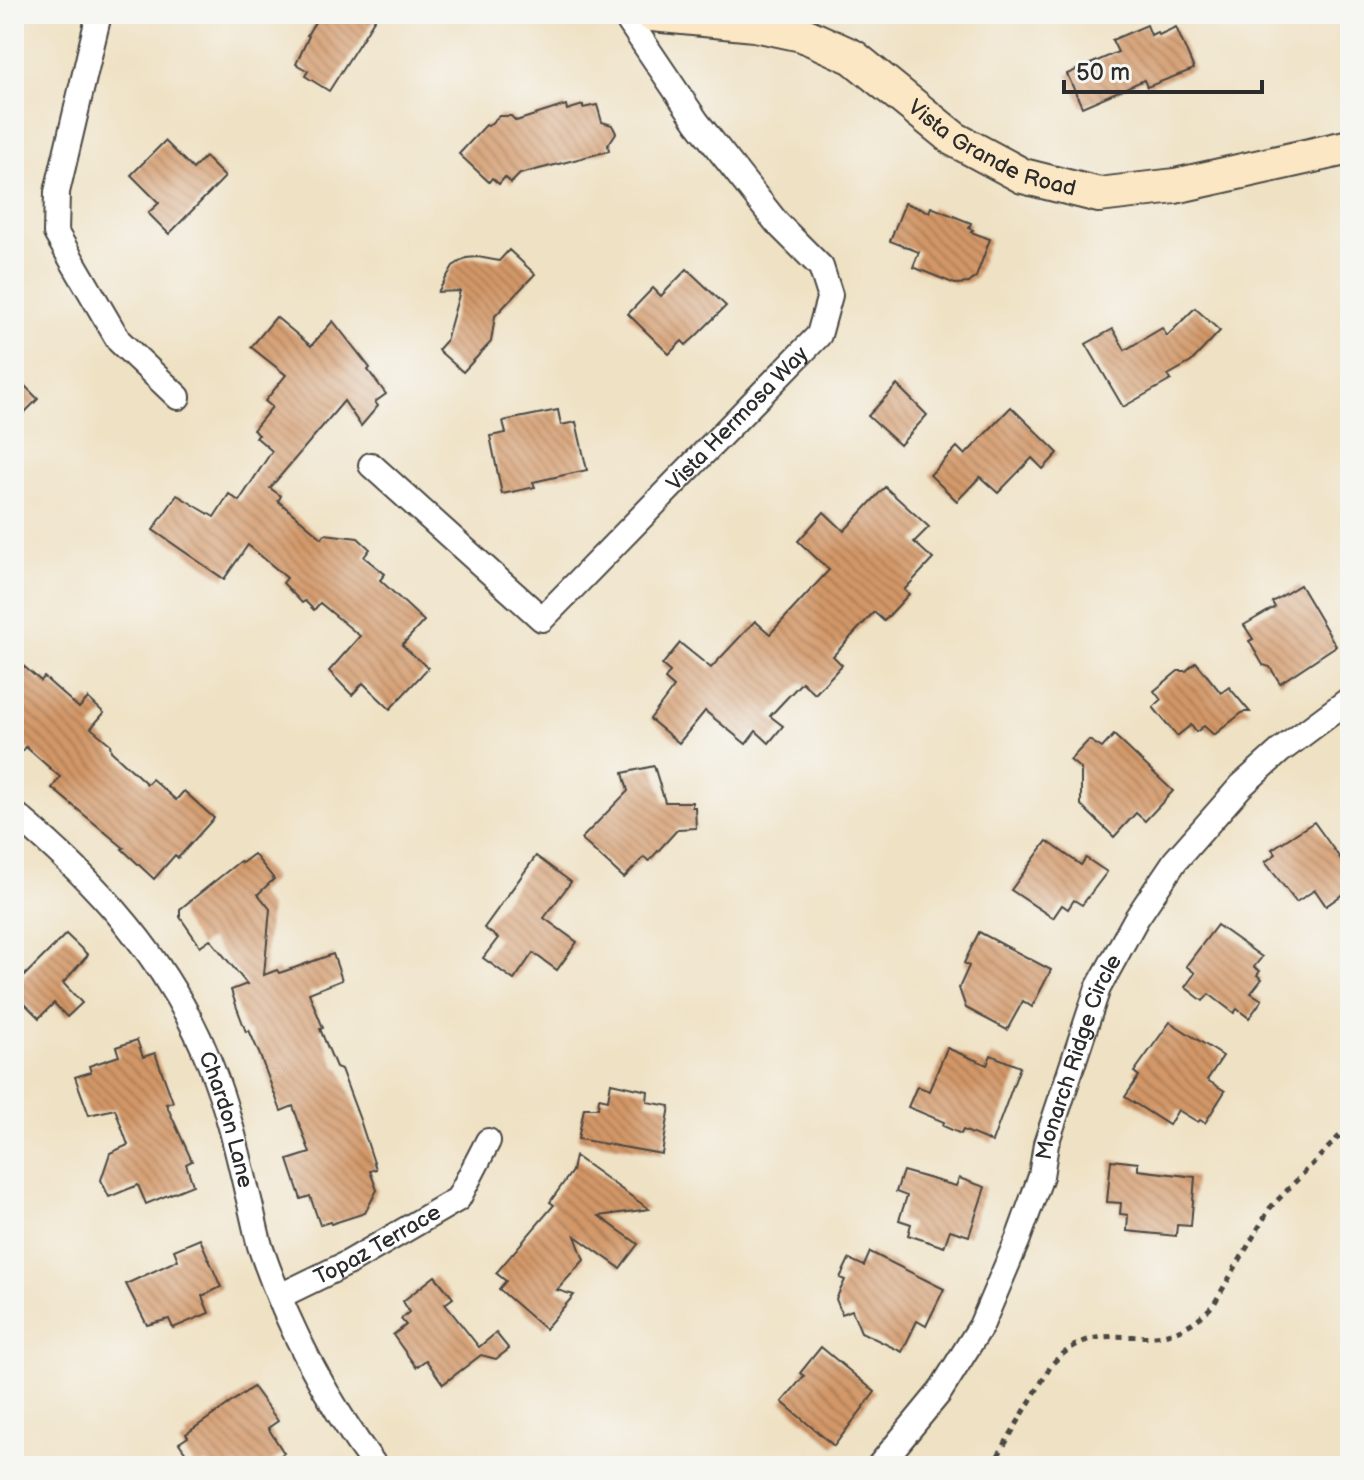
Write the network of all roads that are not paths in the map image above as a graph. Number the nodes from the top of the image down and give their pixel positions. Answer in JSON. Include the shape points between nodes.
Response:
{"nodes":[{"id":1,"x":99,"y":14,"type":"edge"},
{"id":2,"x":624,"y":14,"type":"edge"},
{"id":3,"x":652,"y":14,"type":"edge"},
{"id":4,"x":1350,"y":147,"type":"edge"},
{"id":5,"x":178,"y":397,"type":"dead end"},
{"id":6,"x":371,"y":465,"type":"dead end"},
{"id":7,"x":1350,"y":699,"type":"edge"},
{"id":8,"x":14,"y":813,"type":"edge"},
{"id":9,"x":488,"y":1141,"type":"dead end"},
{"id":10,"x":280,"y":1296,"type":"junction"},
{"id":11,"x":375,"y":1466,"type":"edge"},
{"id":12,"x":879,"y":1466,"type":"edge"}],
"edges":[{"from":1,"to":5,"type":"street","via":[[57,192],[56,233],[119,341]]},
{"from":2,"to":6,"type":"street","name":"Vista Hermosa Way","via":[[697,122],[777,223],[821,267],[830,295],[819,335],[542,619]]},
{"from":3,"to":4,"type":"street","name":"Vista Grande Road","via":[[802,34],[853,57],[954,139],[1023,176],[1099,195],[1175,186]]},
{"from":7,"to":12,"type":"street","name":"Monarch Ridge Circle","via":[[1241,786],[1146,901],[1098,988],[1046,1144],[1041,1176],[981,1326],[939,1393]]},
{"from":8,"to":10,"type":"street","name":"Chardon Lane","via":[[124,919],[184,1009],[224,1101],[260,1244]]},
{"from":9,"to":10,"type":"street","name":"Topaz Terrace","via":[[458,1199]]},
{"from":10,"to":11,"type":"street","name":"Chardon Lane","via":[[314,1371]]}]}
